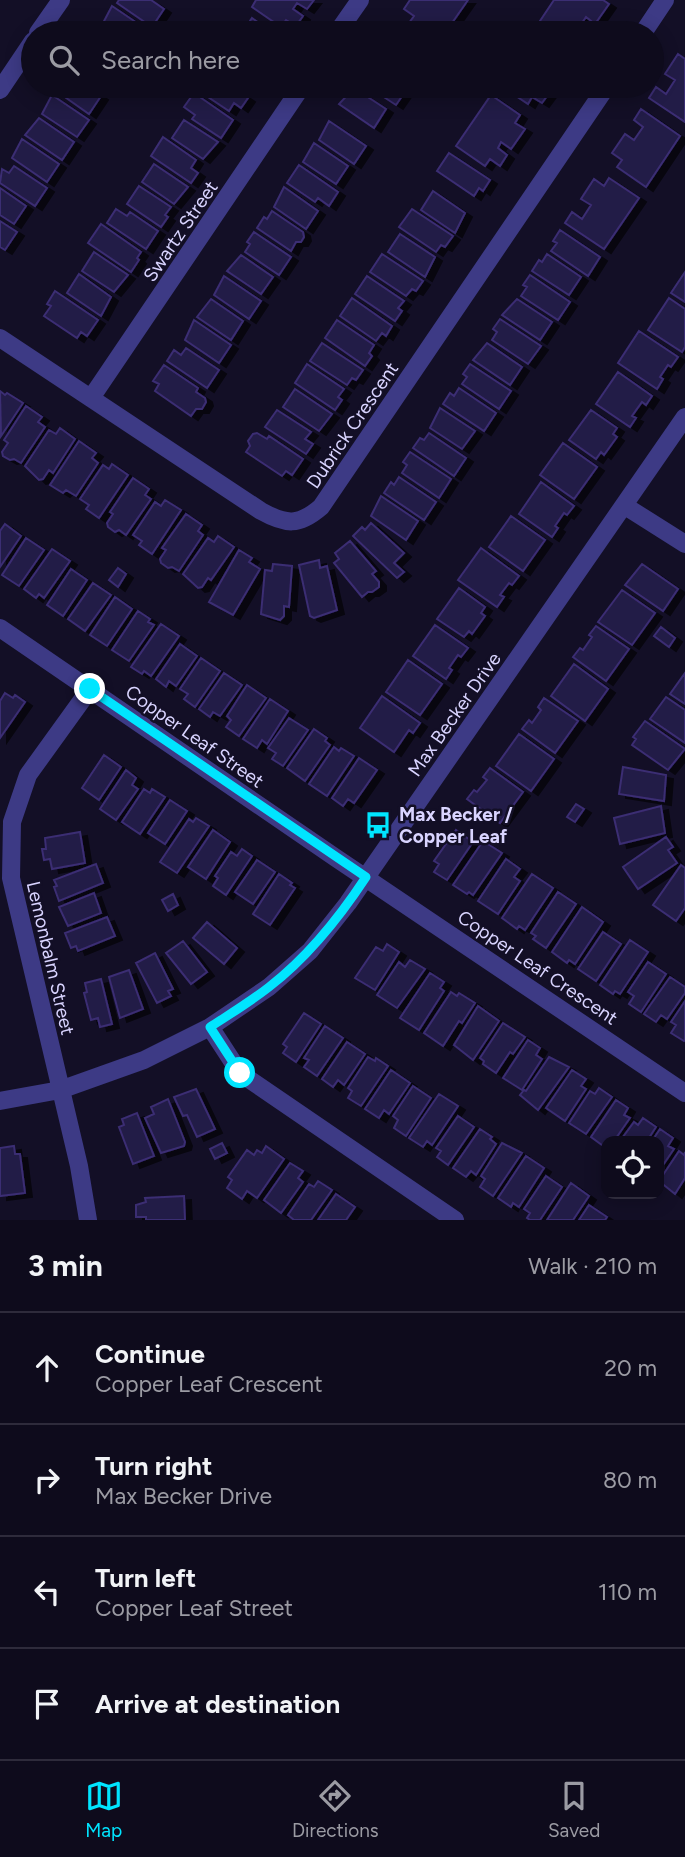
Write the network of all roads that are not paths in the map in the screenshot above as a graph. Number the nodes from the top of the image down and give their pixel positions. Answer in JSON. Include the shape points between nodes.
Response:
{"nodes":[{"id":1,"x":61,"y":0,"type":"edge"},
{"id":2,"x":359,"y":0,"type":"edge"},
{"id":3,"x":665,"y":0,"type":"edge"},
{"id":4,"x":46,"y":21,"type":"edge"},
{"id":5,"x":345,"y":21,"type":"edge"},
{"id":6,"x":651,"y":21,"type":"edge"},
{"id":7,"x":21,"y":59,"type":"edge"},
{"id":8,"x":0,"y":90,"type":"edge"},
{"id":9,"x":294,"y":98,"type":"edge"},
{"id":10,"x":599,"y":98,"type":"edge"},
{"id":11,"x":0,"y":338,"type":"edge"},
{"id":12,"x":91,"y":398,"type":"junction"},
{"id":13,"x":685,"y":417,"type":"edge"},
{"id":14,"x":625,"y":506,"type":"junction"},
{"id":15,"x":685,"y":544,"type":"edge"},
{"id":16,"x":0,"y":628,"type":"edge"},
{"id":17,"x":90,"y":689,"type":"junction"},
{"id":18,"x":366,"y":877,"type":"junction"},
{"id":19,"x":210,"y":1027,"type":"junction"},
{"id":20,"x":60,"y":1090,"type":"junction"},
{"id":21,"x":685,"y":1093,"type":"edge"},
{"id":22,"x":0,"y":1101,"type":"edge"},
{"id":23,"x":88,"y":1220,"type":"edge"},
{"id":24,"x":455,"y":1220,"type":"edge"}],
"edges":[{"from":1,"to":4,"type":"street"},
{"from":2,"to":5,"type":"street"},
{"from":3,"to":6,"type":"street"},
{"from":7,"to":8,"type":"street"},
{"from":9,"to":12,"type":"street","name":"Swartz Street"},
{"from":10,"to":12,"type":"street","name":"Dubrick Crescent","via":[[321,508],[308,519],[291,522],[261,511]]},
{"from":11,"to":12,"type":"street","name":"Dubrick Crescent"},
{"from":13,"to":14,"type":"street","name":"Max Becker Drive"},
{"from":14,"to":15,"type":"street"},
{"from":14,"to":18,"type":"street","name":"Max Becker Drive"},
{"from":16,"to":17,"type":"street","name":"Copper Leaf Street"},
{"from":17,"to":18,"type":"street","name":"Copper Leaf Street"},
{"from":17,"to":20,"type":"street","name":"Lemonbalm Street","via":[[28,775],[12,822],[11,878]]},
{"from":18,"to":19,"type":"street","name":"Max Becker Drive","via":[[310,951],[269,987]]},
{"from":18,"to":21,"type":"street","name":"Copper Leaf Crescent"},
{"from":19,"to":20,"type":"street","name":"Max Becker Drive","via":[[144,1060]]},
{"from":19,"to":24,"type":"street","via":[[240,1073]]},
{"from":20,"to":22,"type":"street","name":"Max Becker Drive"},
{"from":20,"to":23,"type":"street","name":"Lemonbalm Street"}]}
